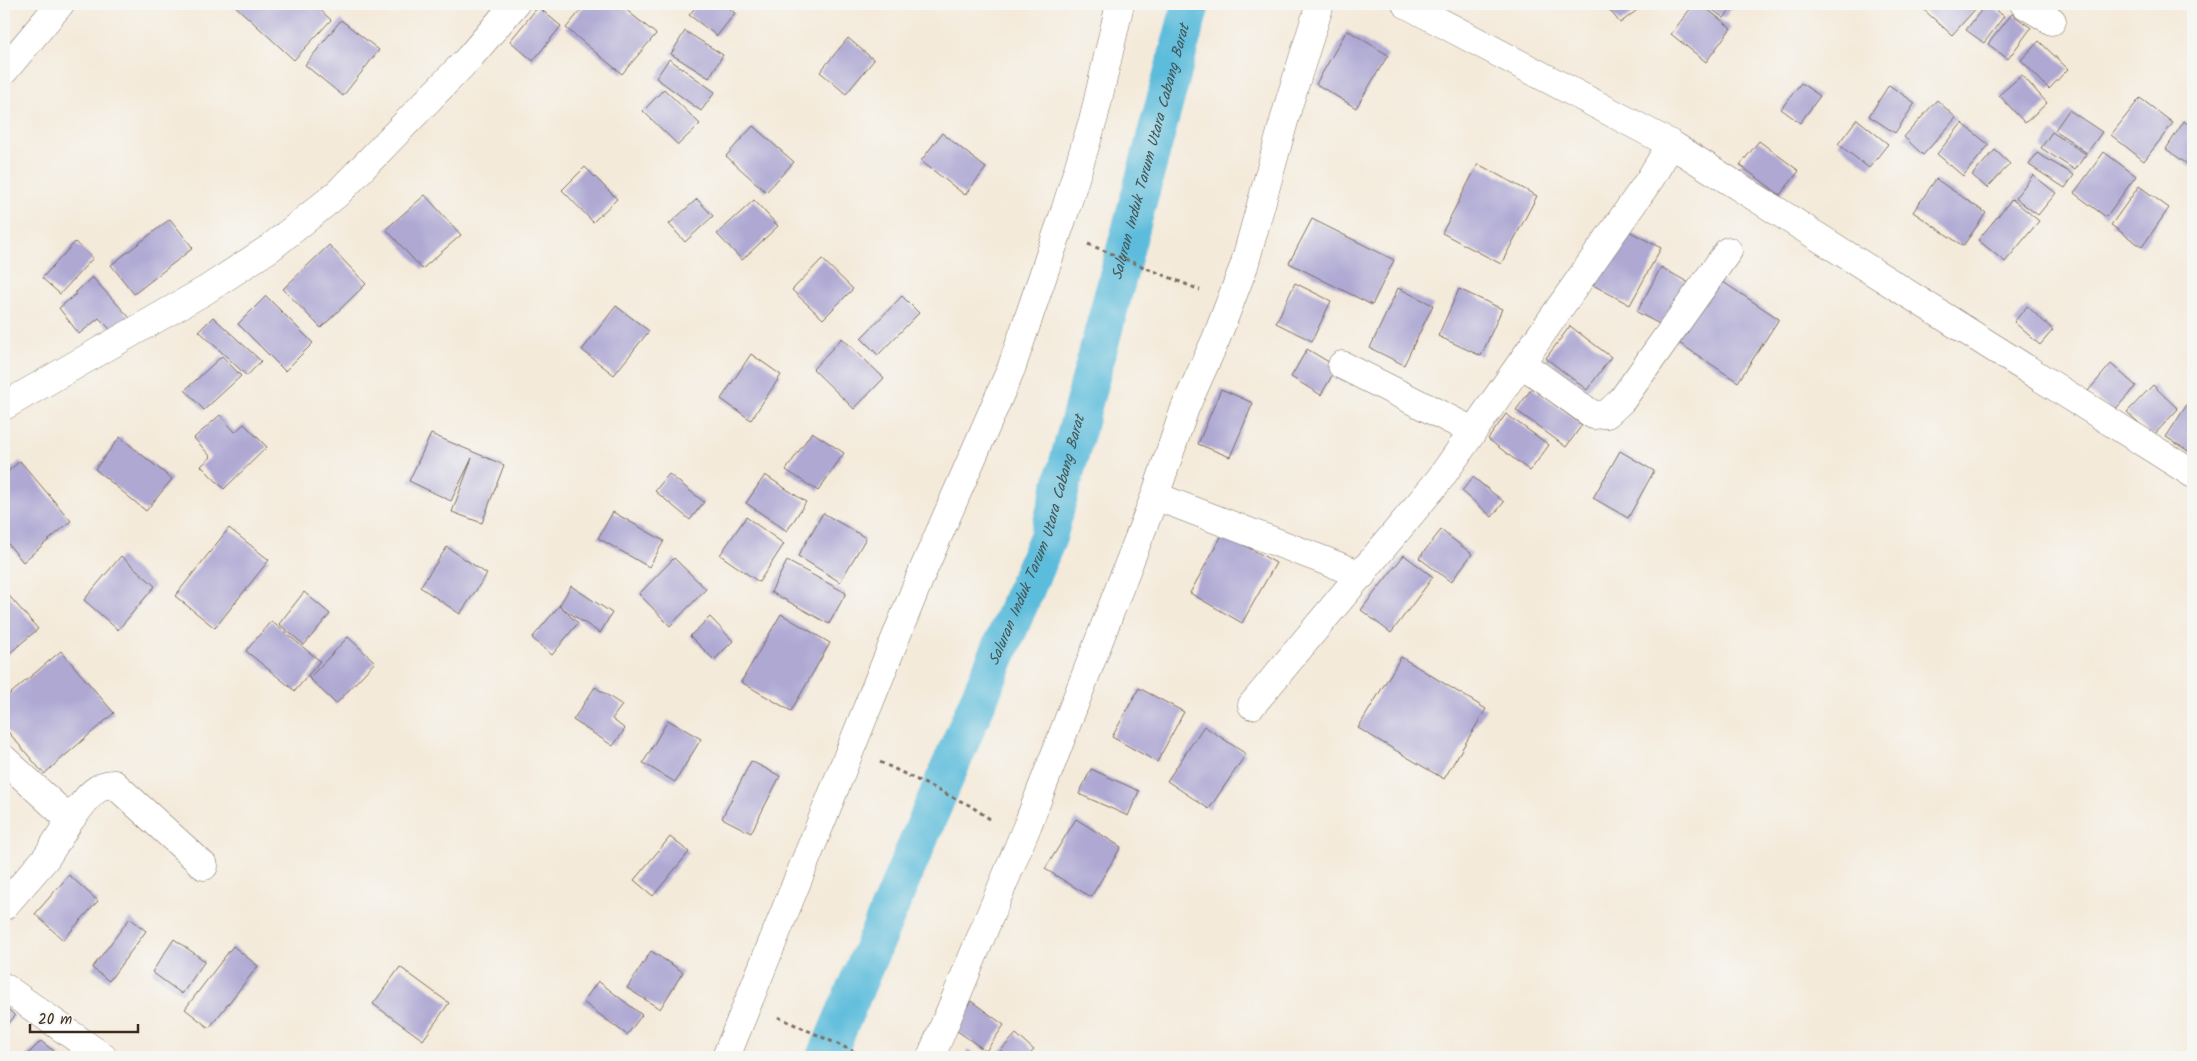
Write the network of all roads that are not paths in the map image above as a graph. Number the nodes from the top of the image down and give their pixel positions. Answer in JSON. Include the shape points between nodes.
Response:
{"nodes":[{"id":1,"x":60,"y":4,"type":"edge"},
{"id":2,"x":515,"y":4,"type":"edge"},
{"id":3,"x":1120,"y":4,"type":"edge"},
{"id":4,"x":1320,"y":4,"type":"edge"},
{"id":5,"x":1406,"y":4,"type":"edge"},
{"id":6,"x":2024,"y":4,"type":"edge"},
{"id":7,"x":2052,"y":21,"type":"dead end"},
{"id":8,"x":4,"y":72,"type":"edge"},
{"id":9,"x":1661,"y":160,"type":"junction"},
{"id":10,"x":1728,"y":251,"type":"dead end"},
{"id":11,"x":1521,"y":363,"type":"junction"},
{"id":12,"x":1342,"y":365,"type":"dead end"},
{"id":13,"x":4,"y":406,"type":"edge"},
{"id":14,"x":1473,"y":431,"type":"junction"},
{"id":15,"x":2193,"y":474,"type":"edge"},
{"id":16,"x":1154,"y":496,"type":"junction"},
{"id":17,"x":1362,"y":575,"type":"junction"},
{"id":18,"x":1252,"y":705,"type":"dead end"},
{"id":19,"x":4,"y":760,"type":"edge"},
{"id":20,"x":70,"y":820,"type":"junction"},
{"id":21,"x":204,"y":866,"type":"dead end"},
{"id":22,"x":4,"y":906,"type":"edge"},
{"id":23,"x":4,"y":987,"type":"edge"},
{"id":24,"x":102,"y":1057,"type":"edge"},
{"id":25,"x":726,"y":1057,"type":"edge"},
{"id":26,"x":931,"y":1057,"type":"edge"}],
"edges":[{"from":1,"to":8,"type":"street"},
{"from":2,"to":13,"type":"street","via":[[468,58],[337,194],[270,248],[206,290]]},
{"from":3,"to":25,"type":"street","via":[[1092,126],[1010,369],[922,575]]},
{"from":4,"to":16,"type":"street","via":[[1244,266],[1185,408]]},
{"from":5,"to":9,"type":"street"},
{"from":6,"to":7,"type":"street"},
{"from":9,"to":11,"type":"street"},
{"from":9,"to":15,"type":"street"},
{"from":10,"to":11,"type":"street","via":[[1622,400],[1607,414],[1593,414]]},
{"from":11,"to":14,"type":"street"},
{"from":12,"to":14,"type":"street"},
{"from":14,"to":17,"type":"street","via":[[1439,480]]},
{"from":16,"to":17,"type":"street"},
{"from":16,"to":26,"type":"street","via":[[1028,824]]},
{"from":17,"to":18,"type":"street"},
{"from":19,"to":20,"type":"street"},
{"from":20,"to":21,"type":"street","via":[[95,791],[104,784],[114,784]]},
{"from":20,"to":22,"type":"street","via":[[46,858]]},
{"from":23,"to":24,"type":"street"}]}
